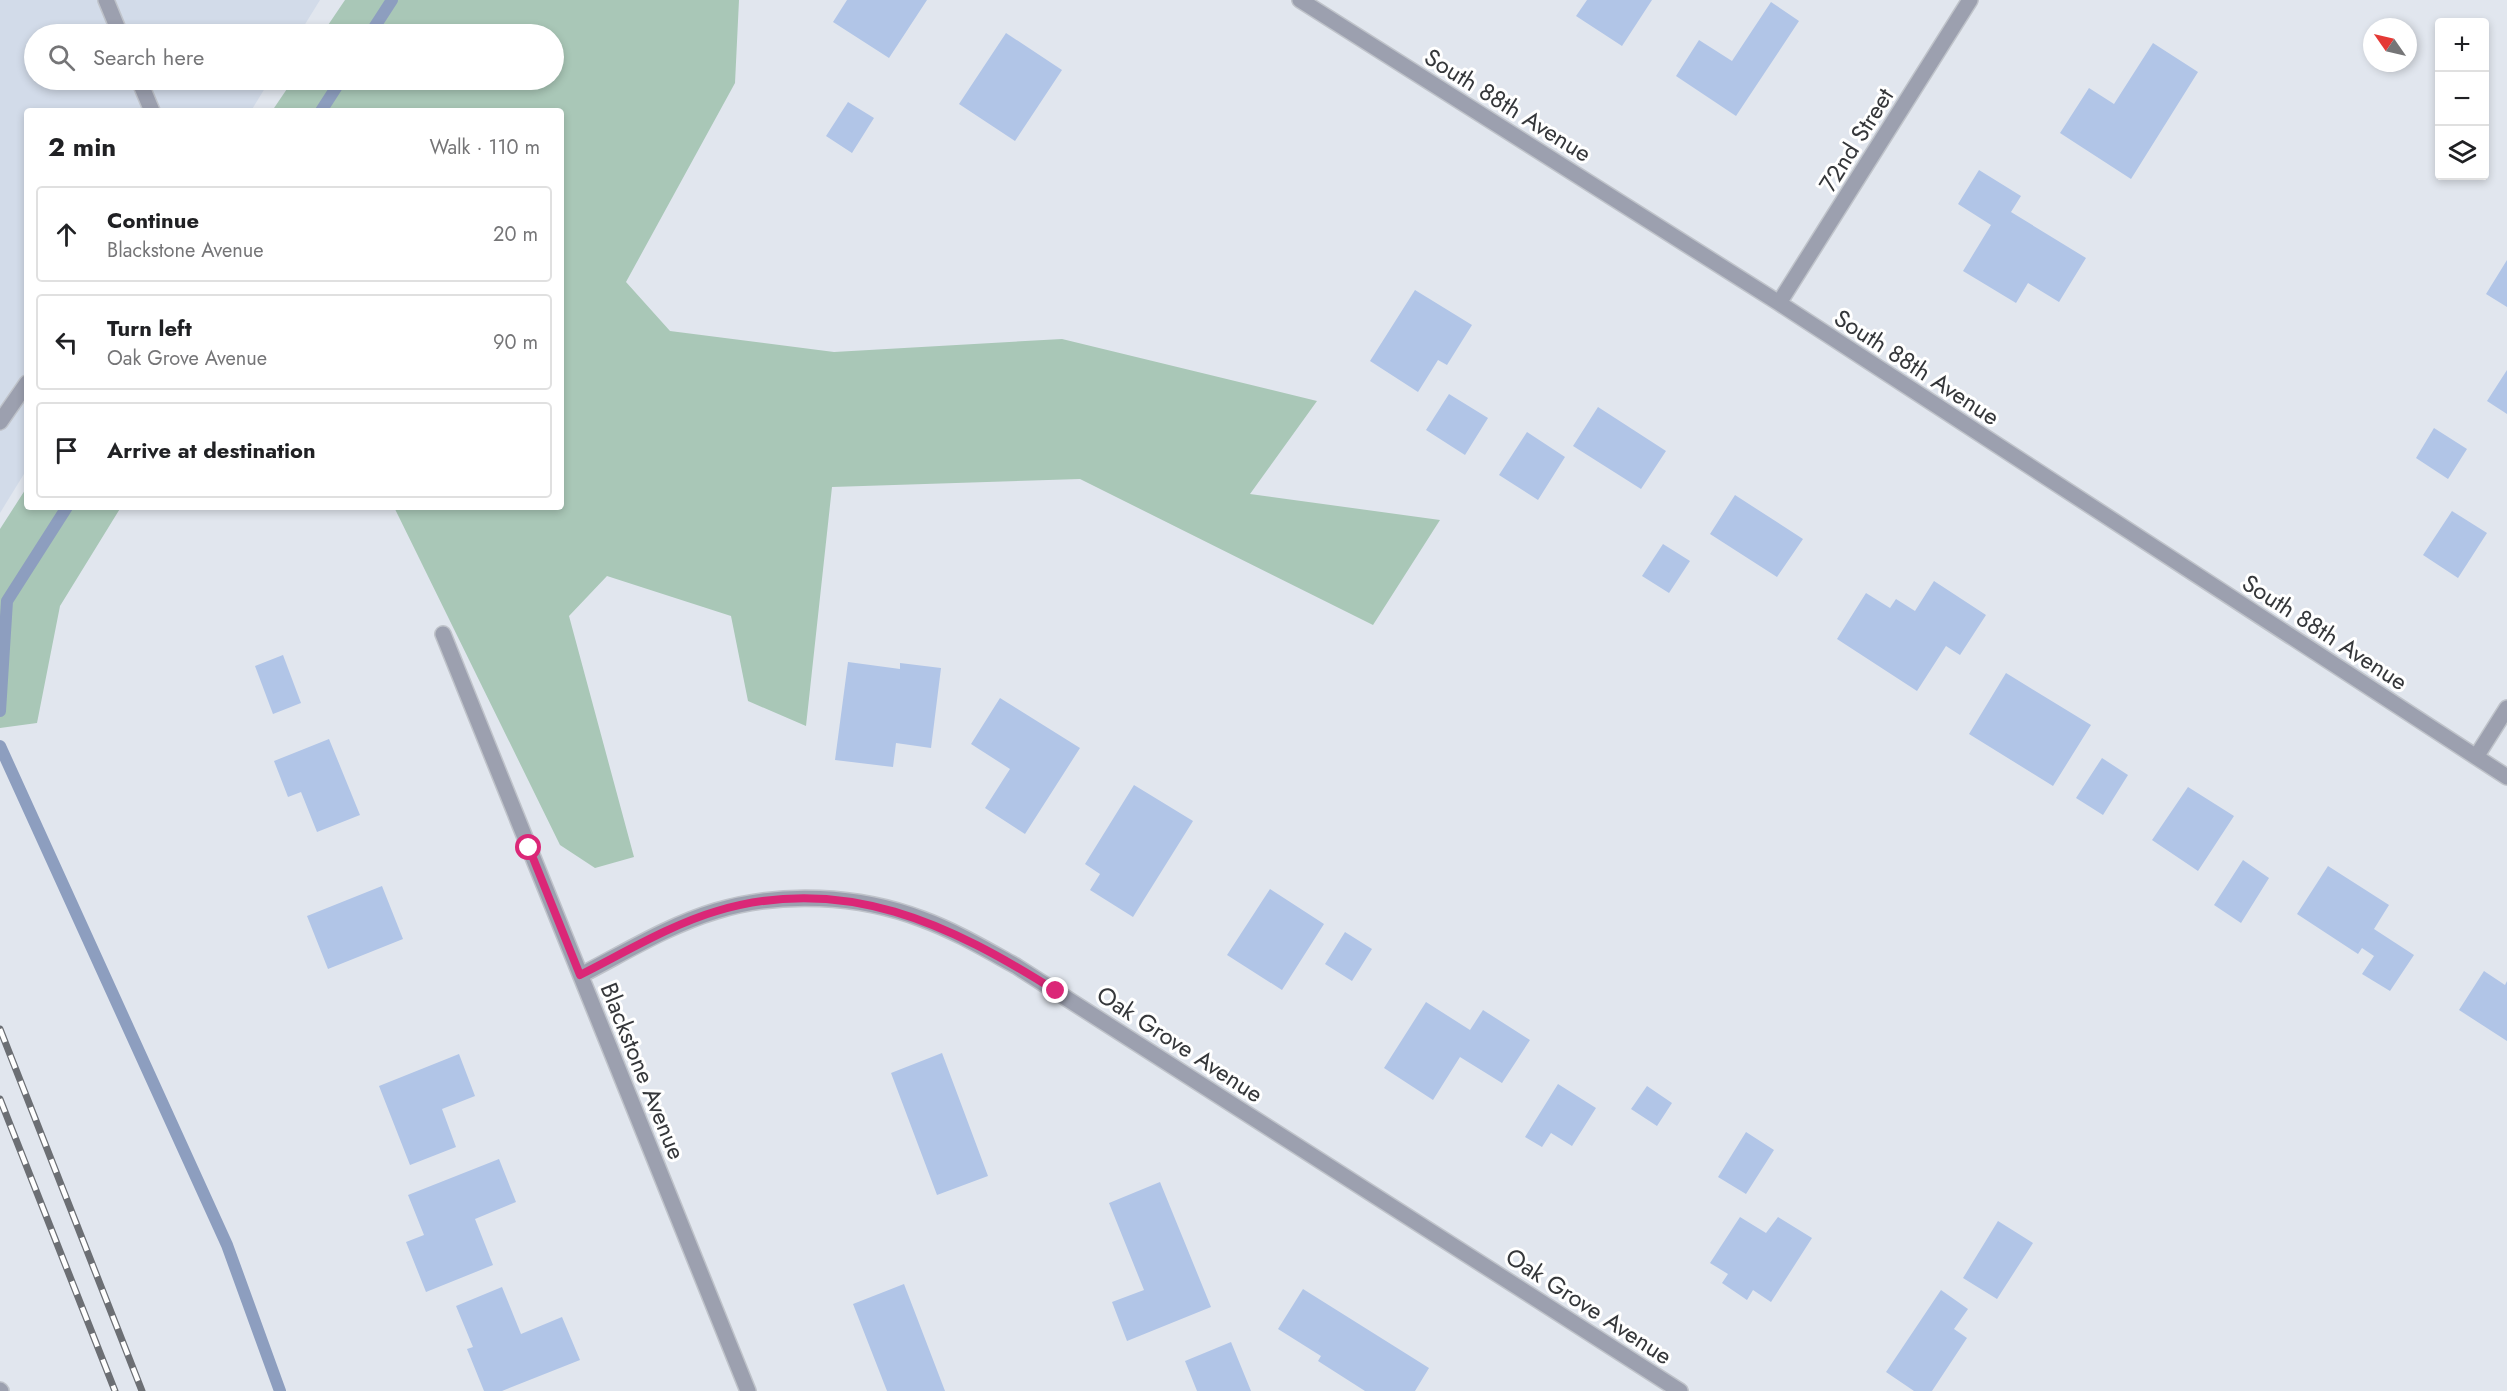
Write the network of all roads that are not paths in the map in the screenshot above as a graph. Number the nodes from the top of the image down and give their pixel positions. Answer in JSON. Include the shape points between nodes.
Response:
{"nodes":[{"id":1,"x":106,"y":0,"type":"edge"},
{"id":2,"x":1300,"y":0,"type":"edge"},
{"id":3,"x":1970,"y":0,"type":"edge"},
{"id":4,"x":116,"y":24,"type":"edge"},
{"id":5,"x":143,"y":90,"type":"edge"},
{"id":6,"x":151,"y":108,"type":"edge"},
{"id":7,"x":1779,"y":303,"type":"junction"},
{"id":8,"x":24,"y":387,"type":"edge"},
{"id":9,"x":0,"y":422,"type":"edge"},
{"id":10,"x":442,"y":634,"type":"dead end"},
{"id":11,"x":2507,"y":708,"type":"edge"},
{"id":12,"x":2476,"y":757,"type":"junction"},
{"id":13,"x":2507,"y":777,"type":"edge"},
{"id":14,"x":580,"y":975,"type":"junction"},
{"id":15,"x":748,"y":1391,"type":"edge"},
{"id":16,"x":1680,"y":1391,"type":"edge"}],
"edges":[{"from":1,"to":4,"type":"street"},
{"from":2,"to":7,"type":"street","name":"South 88th Avenue"},
{"from":3,"to":7,"type":"street","name":"72nd Street"},
{"from":5,"to":6,"type":"street"},
{"from":7,"to":12,"type":"street","name":"South 88th Avenue"},
{"from":8,"to":9,"type":"street"},
{"from":10,"to":14,"type":"street","name":"Blackstone Avenue"},
{"from":11,"to":12,"type":"street"},
{"from":12,"to":13,"type":"street","name":"South 88th Avenue"},
{"from":14,"to":15,"type":"street","name":"Blackstone Avenue"},
{"from":14,"to":16,"type":"street","name":"Oak Grove Avenue","via":[[715,911],[759,901],[813,899],[863,903],[921,918],[1016,966]]}]}
